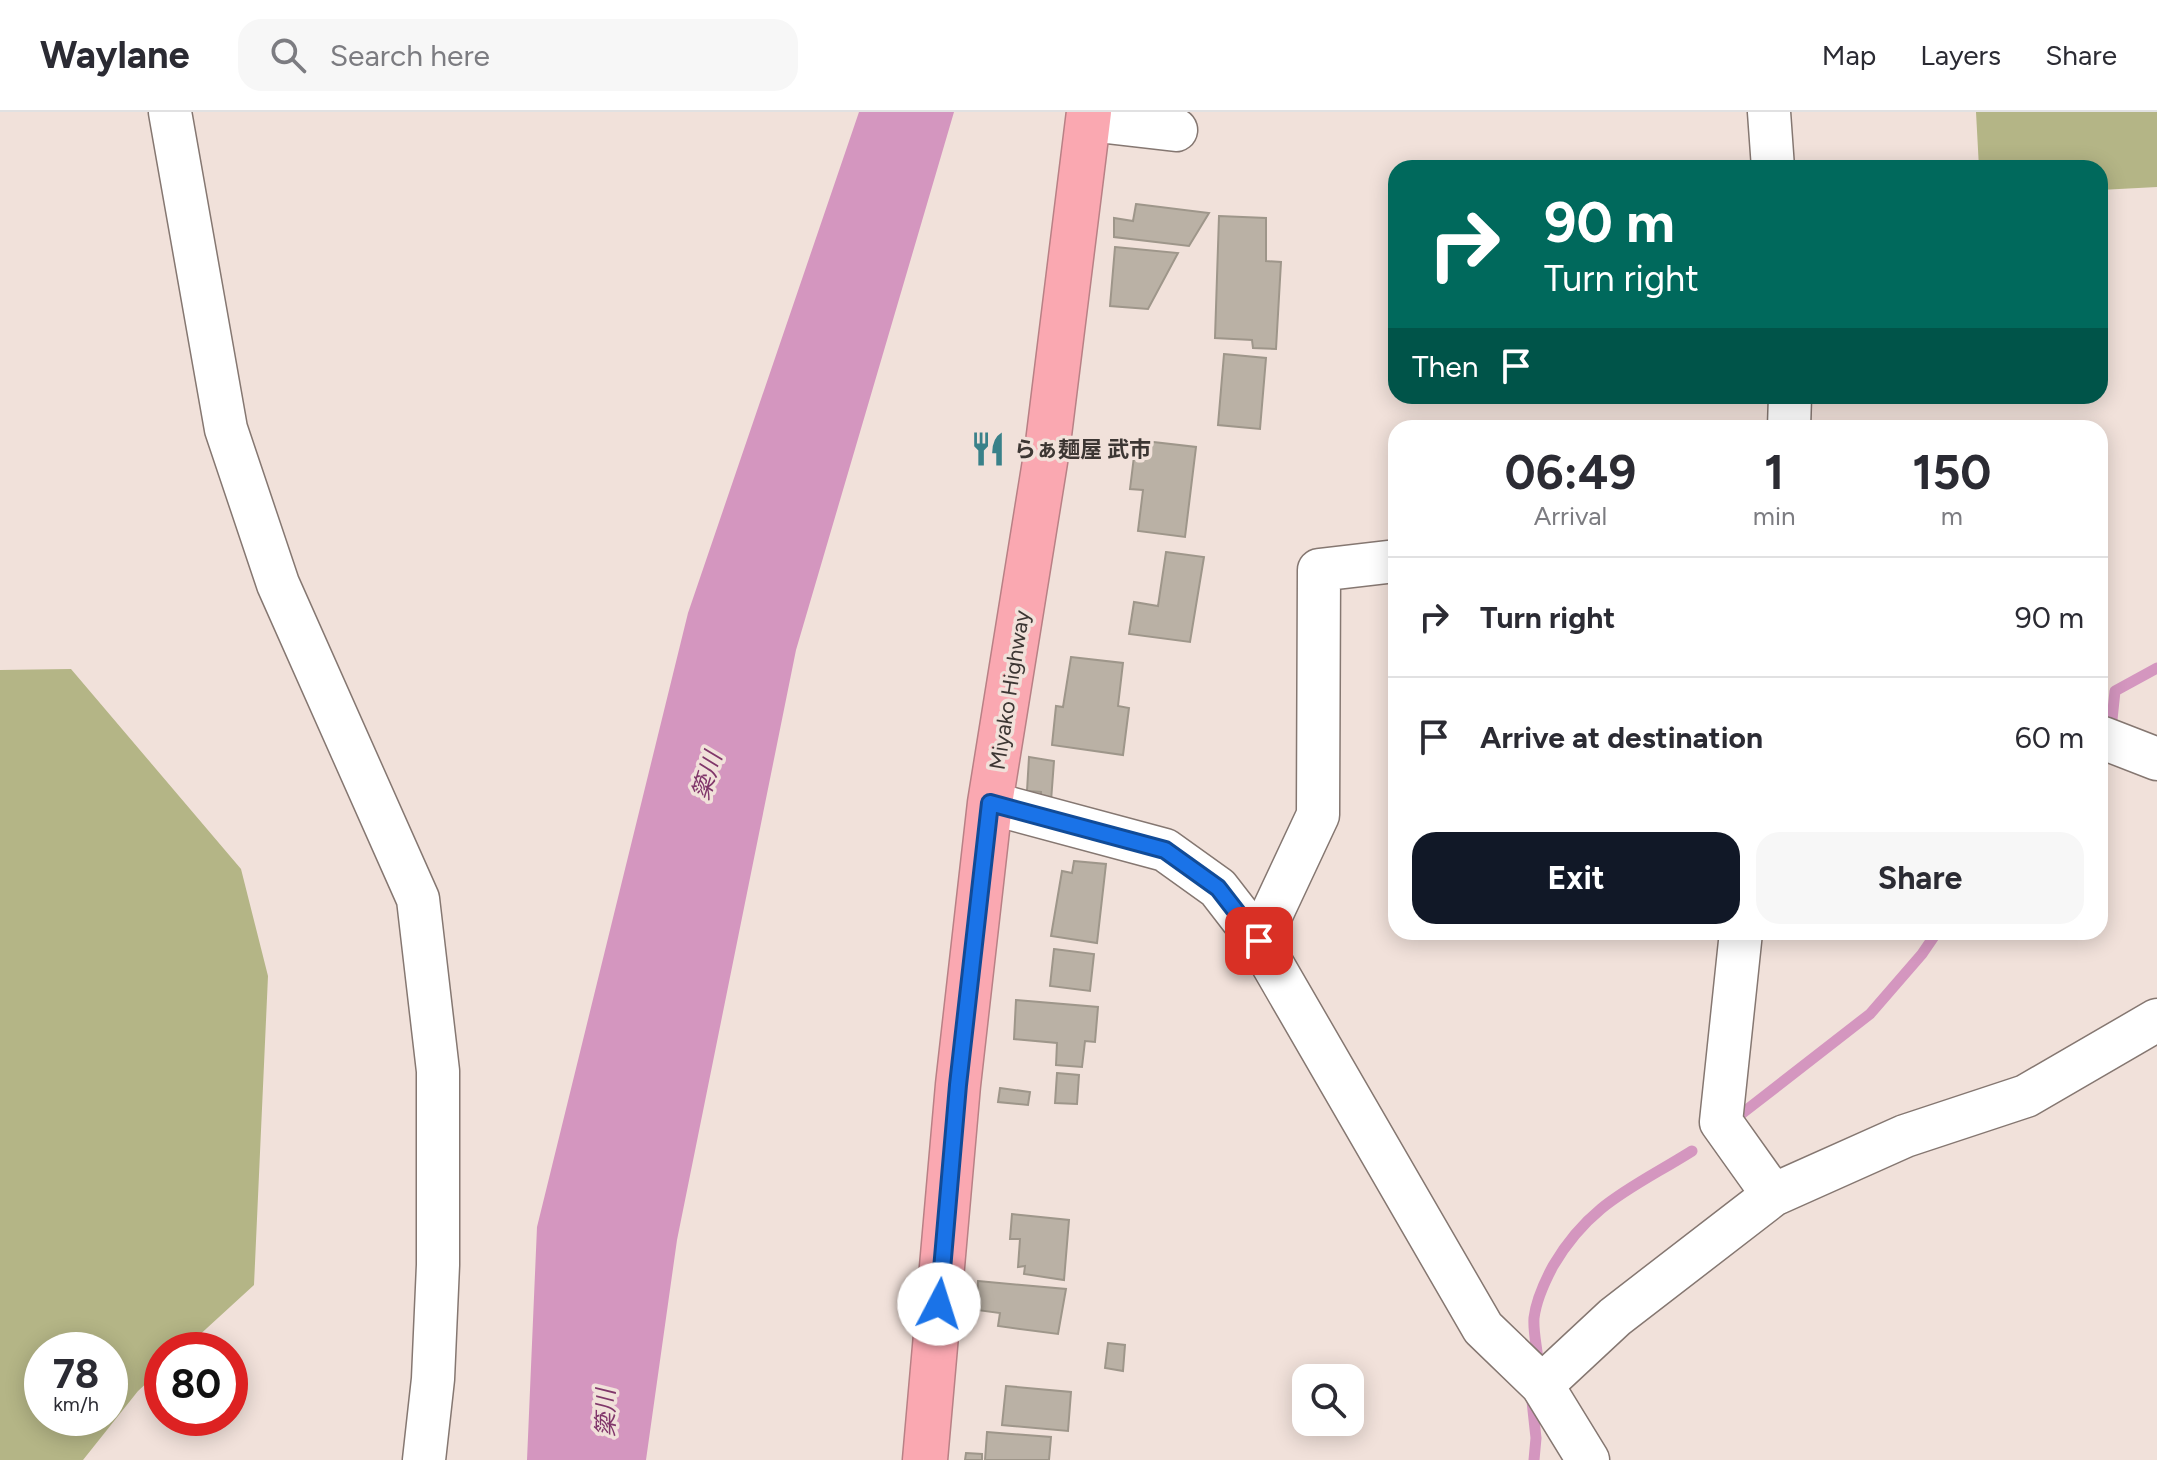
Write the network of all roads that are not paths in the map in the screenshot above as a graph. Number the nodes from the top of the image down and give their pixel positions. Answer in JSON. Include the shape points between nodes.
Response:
{"nodes":[{"id":1,"x":170,"y":112,"type":"edge"},
{"id":2,"x":1769,"y":112,"type":"edge"},
{"id":3,"x":1089,"y":116,"type":"edge"},
{"id":4,"x":1176,"y":130,"type":"dead end"},
{"id":5,"x":1772,"y":160,"type":"edge"},
{"id":6,"x":1388,"y":562,"type":"edge"},
{"id":7,"x":2108,"y":740,"type":"edge"},
{"id":8,"x":2157,"y":759,"type":"edge"},
{"id":9,"x":990,"y":803,"type":"junction"},
{"id":10,"x":1740,"y":940,"type":"edge"},
{"id":11,"x":1259,"y":941,"type":"junction"},
{"id":12,"x":2157,"y":1020,"type":"edge"},
{"id":13,"x":1773,"y":1195,"type":"junction"},
{"id":14,"x":1542,"y":1385,"type":"junction"},
{"id":15,"x":424,"y":1460,"type":"edge"},
{"id":16,"x":925,"y":1460,"type":"edge"},
{"id":17,"x":1588,"y":1460,"type":"edge"}],
"edges":[{"from":1,"to":15,"type":"street","via":[[226,429],[278,584],[418,899],[438,1071],[438,1265]]},
{"from":2,"to":5,"type":"street"},
{"from":3,"to":4,"type":"street"},
{"from":3,"to":9,"type":"highway","name":"Miyako Highway","via":[[1048,443]]},
{"from":6,"to":11,"type":"street","via":[[1319,570],[1318,815]]},
{"from":7,"to":8,"type":"street"},
{"from":9,"to":11,"type":"street","via":[[1165,850],[1218,888]]},
{"from":9,"to":16,"type":"highway","name":"Miyako Highway","via":[[958,1085]]},
{"from":10,"to":13,"type":"street","via":[[1721,1122]]},
{"from":11,"to":14,"type":"street","via":[[1483,1328]]},
{"from":12,"to":13,"type":"street","via":[[2026,1096],[1905,1136]]},
{"from":13,"to":14,"type":"street","via":[[1615,1317]]},
{"from":14,"to":17,"type":"street"}]}
